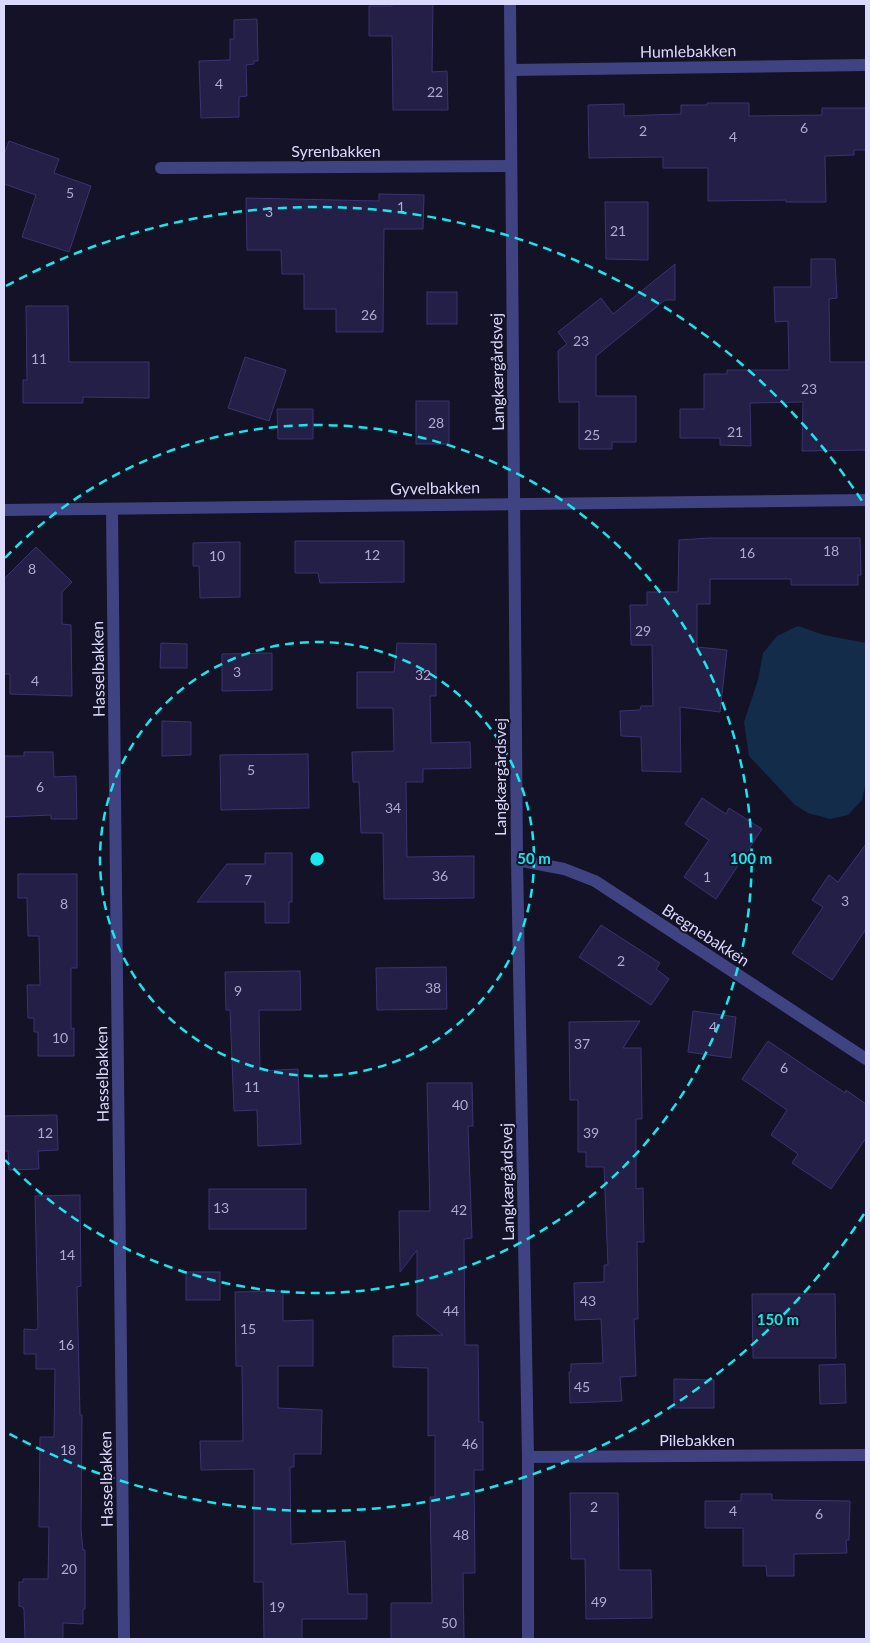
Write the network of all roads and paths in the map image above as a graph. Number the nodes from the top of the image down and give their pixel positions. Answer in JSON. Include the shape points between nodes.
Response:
{"nodes":[{"id":1,"x":510,"y":4,"type":"edge"},
{"id":2,"x":866,"y":65,"type":"edge"},
{"id":3,"x":511,"y":70,"type":"junction"},
{"id":4,"x":511,"y":166,"type":"junction"},
{"id":5,"x":160,"y":168,"type":"dead end"},
{"id":6,"x":866,"y":500,"type":"edge"},
{"id":7,"x":515,"y":503,"type":"junction"},
{"id":8,"x":112,"y":509,"type":"junction"},
{"id":9,"x":4,"y":510,"type":"edge"},
{"id":10,"x":517,"y":860,"type":"junction"},
{"id":11,"x":866,"y":1059,"type":"edge"},
{"id":12,"x":866,"y":1455,"type":"edge"},
{"id":13,"x":528,"y":1457,"type":"junction"},
{"id":14,"x":124,"y":1639,"type":"edge"},
{"id":15,"x":528,"y":1639,"type":"edge"}],
"edges":[{"from":1,"to":3,"type":"street","name":"Langkærgårdsvej"},
{"from":2,"to":3,"type":"street","name":"Humlebakken"},
{"from":3,"to":4,"type":"street","name":"Langkærgårdsvej"},
{"from":4,"to":5,"type":"street","name":"Syrenbakken"},
{"from":4,"to":7,"type":"street","name":"Langkærgårdsvej"},
{"from":6,"to":7,"type":"street","name":"Gyvelbakken"},
{"from":7,"to":8,"type":"street","name":"Gyvelbakken"},
{"from":7,"to":10,"type":"street","name":"Langkærgårdsvej"},
{"from":8,"to":9,"type":"street","name":"Gyvelbakken"},
{"from":8,"to":14,"type":"street","name":"Hasselbakken"},
{"from":10,"to":11,"type":"street","name":"Bregnebakken","via":[[564,869],[595,881]]},
{"from":10,"to":13,"type":"street","name":"Langkærgårdsvej"},
{"from":12,"to":13,"type":"street","name":"Pilebakken"},
{"from":13,"to":15,"type":"street","name":"Langkærgårdsvej"}]}
